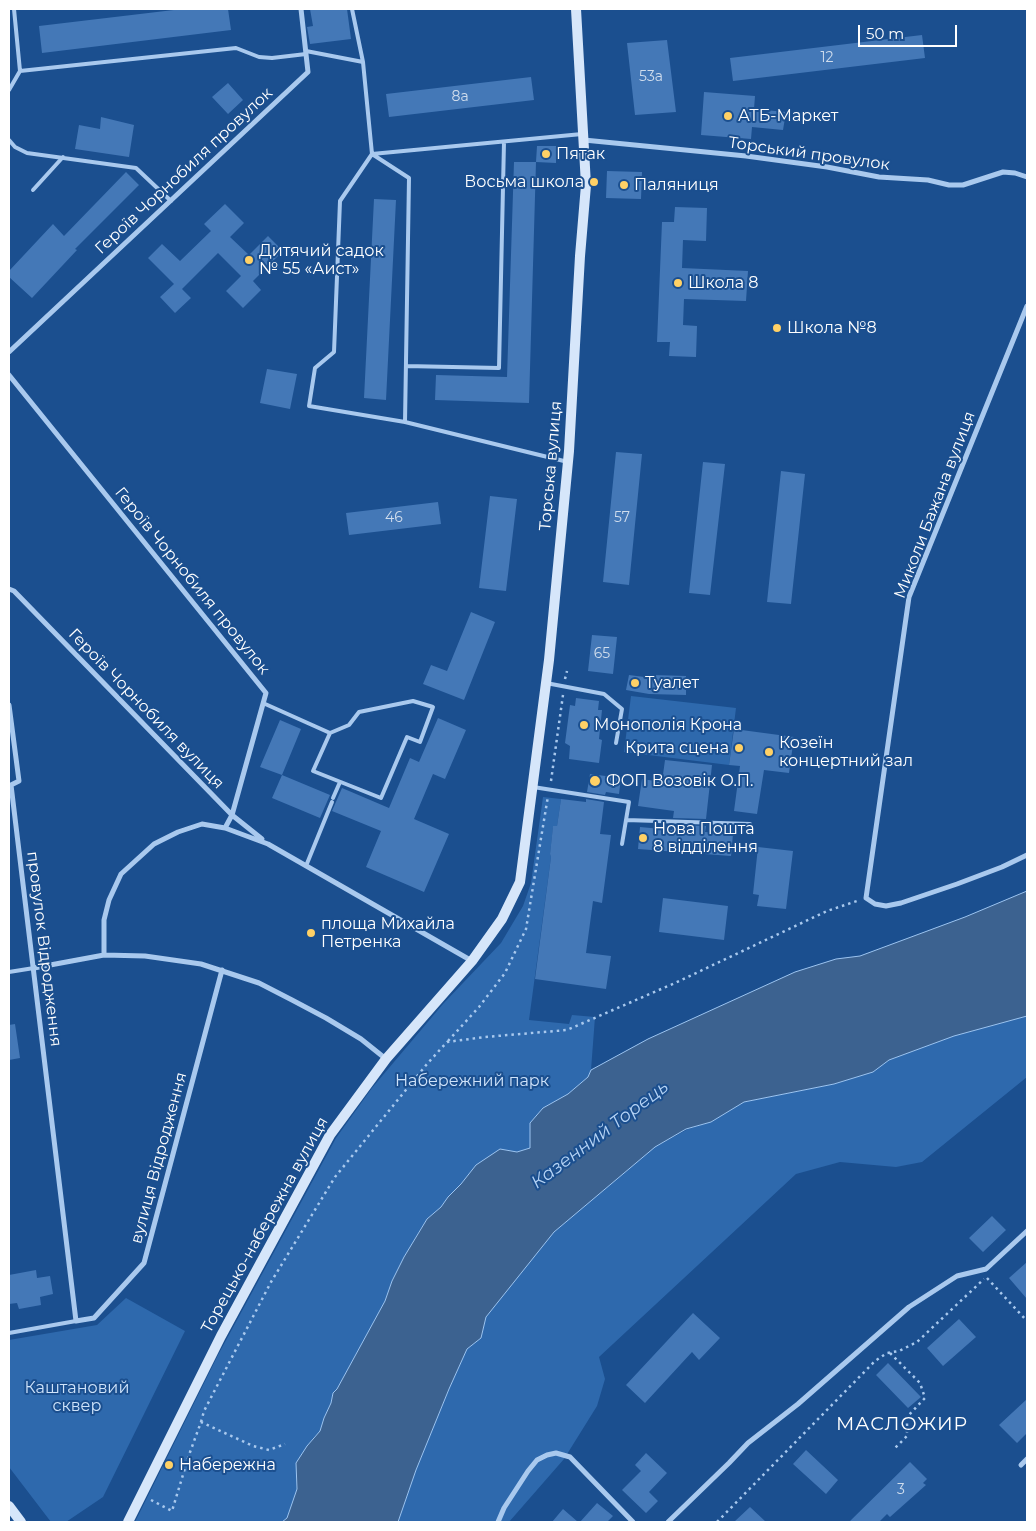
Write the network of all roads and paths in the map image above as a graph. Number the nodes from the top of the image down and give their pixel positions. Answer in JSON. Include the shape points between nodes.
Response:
{"nodes":[{"id":1,"x":14,"y":9,"type":"edge"},
{"id":2,"x":301,"y":9,"type":"edge"},
{"id":3,"x":352,"y":9,"type":"edge"},
{"id":4,"x":576,"y":9,"type":"edge"},
{"id":5,"x":306,"y":53,"type":"junction"},
{"id":6,"x":363,"y":62,"type":"junction"},
{"id":7,"x":20,"y":71,"type":"junction"},
{"id":8,"x":9,"y":90,"type":"edge"},
{"id":9,"x":583,"y":137,"type":"junction"},
{"id":10,"x":9,"y":140,"type":"edge"},
{"id":11,"x":504,"y":142,"type":"junction"},
{"id":12,"x":372,"y":154,"type":"junction"},
{"id":13,"x":63,"y":157,"type":"junction"},
{"id":14,"x":1027,"y":177,"type":"edge"},
{"id":15,"x":33,"y":190,"type":"dead end"},
{"id":16,"x":170,"y":201,"type":"junction"},
{"id":17,"x":1027,"y":306,"type":"edge"},
{"id":18,"x":9,"y":352,"type":"edge"},
{"id":19,"x":406,"y":366,"type":"junction"},
{"id":20,"x":9,"y":375,"type":"edge"},
{"id":21,"x":405,"y":422,"type":"junction"},
{"id":22,"x":568,"y":462,"type":"junction"},
{"id":23,"x":9,"y":589,"type":"edge"},
{"id":24,"x":546,"y":683,"type":"junction"},
{"id":25,"x":263,"y":703,"type":"junction"},
{"id":26,"x":9,"y":705,"type":"edge"},
{"id":27,"x":330,"y":733,"type":"junction"},
{"id":28,"x":616,"y":743,"type":"dead end"},
{"id":29,"x":340,"y":782,"type":"junction"},
{"id":30,"x":533,"y":787,"type":"junction"},
{"id":31,"x":232,"y":816,"type":"junction"},
{"id":32,"x":626,"y":820,"type":"junction"},
{"id":33,"x":750,"y":824,"type":"dead end"},
{"id":34,"x":225,"y":828,"type":"junction"},
{"id":35,"x":268,"y":844,"type":"junction"},
{"id":36,"x":622,"y":844,"type":"dead end"},
{"id":37,"x":1027,"y":855,"type":"edge"},
{"id":38,"x":306,"y":866,"type":"junction"},
{"id":39,"x":866,"y":898,"type":"junction"},
{"id":40,"x":502,"y":919,"type":"joint"},
{"id":41,"x":104,"y":956,"type":"junction"},
{"id":42,"x":472,"y":961,"type":"junction"},
{"id":43,"x":34,"y":968,"type":"junction"},
{"id":44,"x":222,"y":970,"type":"junction"},
{"id":45,"x":9,"y":972,"type":"edge"},
{"id":46,"x":386,"y":1059,"type":"junction"},
{"id":47,"x":1027,"y":1231,"type":"edge"},
{"id":48,"x":76,"y":1321,"type":"junction"},
{"id":49,"x":1027,"y":1321,"type":"edge"},
{"id":50,"x":9,"y":1333,"type":"edge"},
{"id":51,"x":890,"y":1353,"type":"junction"},
{"id":52,"x":201,"y":1422,"type":"junction"},
{"id":53,"x":285,"y":1444,"type":"dead end"},
{"id":54,"x":895,"y":1448,"type":"dead end"},
{"id":55,"x":1027,"y":1459,"type":"edge"},
{"id":56,"x":1021,"y":1465,"type":"dead end"},
{"id":57,"x":147,"y":1498,"type":"dead end"},
{"id":58,"x":9,"y":1506,"type":"edge"},
{"id":59,"x":21,"y":1522,"type":"edge"},
{"id":60,"x":128,"y":1522,"type":"edge"},
{"id":61,"x":498,"y":1522,"type":"edge"},
{"id":62,"x":633,"y":1522,"type":"edge"},
{"id":63,"x":668,"y":1522,"type":"edge"},
{"id":64,"x":717,"y":1522,"type":"edge"}],
"edges":[{"from":1,"to":7,"type":"lane"},
{"from":2,"to":5,"type":"street","name":"Героїв Чорнобиля провулок"},
{"from":3,"to":6,"type":"lane"},
{"from":4,"to":9,"type":"main road","name":"Торська вулиця"},
{"from":5,"to":6,"type":"lane"},
{"from":5,"to":7,"type":"lane","via":[[272,58],[259,57],[236,48]]},
{"from":5,"to":16,"type":"street","name":"Героїв Чорнобиля провулок","via":[[308,72]]},
{"from":6,"to":12,"type":"lane"},
{"from":7,"to":8,"type":"lane"},
{"from":9,"to":11,"type":"lane"},
{"from":9,"to":14,"type":"street","name":"Торський провулок","via":[[949,185],[963,185],[1003,172]]},
{"from":9,"to":22,"type":"main road","name":"Торська вулиця","via":[[586,185]]},
{"from":10,"to":13,"type":"lane","via":[[27,153]]},
{"from":11,"to":12,"type":"lane"},
{"from":11,"to":19,"type":"lane","via":[[499,368]]},
{"from":12,"to":19,"type":"lane","via":[[409,178]]},
{"from":12,"to":21,"type":"lane","via":[[340,201],[334,352],[315,368],[309,406]]},
{"from":13,"to":15,"type":"lane"},
{"from":13,"to":16,"type":"lane","via":[[136,168]]},
{"from":16,"to":18,"type":"street","name":"Героїв Чорнобиля провулок"},
{"from":17,"to":39,"type":"street","name":"Миколи Бажана вулиця","via":[[909,597]]},
{"from":19,"to":21,"type":"lane"},
{"from":20,"to":25,"type":"street","name":"Героїв Чорнобиля провулок","via":[[266,693]]},
{"from":21,"to":22,"type":"lane"},
{"from":22,"to":24,"type":"main road","name":"Торська вулиця"},
{"from":23,"to":31,"type":"street","name":"Героїв Чорнобиля вулиця"},
{"from":24,"to":28,"type":"lane","via":[[604,694],[622,709]]},
{"from":24,"to":30,"type":"main road","name":"Торська вулиця"},
{"from":25,"to":27,"type":"lane"},
{"from":25,"to":31,"type":"street"},
{"from":26,"to":43,"type":"street","name":"провулок Відродження","via":[[19,781],[11,785]]},
{"from":27,"to":29,"type":"lane","via":[[313,771]]},
{"from":27,"to":29,"type":"lane","via":[[349,725],[359,712],[413,701],[433,707],[420,742],[407,737],[381,798]]},
{"from":29,"to":38,"type":"lane"},
{"from":30,"to":32,"type":"lane","via":[[628,802]]},
{"from":30,"to":40,"type":"main road","name":"Торська вулиця","via":[[520,882]]},
{"from":31,"to":34,"type":"street"},
{"from":31,"to":35,"type":"street","name":"Героїв Чорнобиля вулиця"},
{"from":32,"to":33,"type":"lane"},
{"from":32,"to":36,"type":"lane"},
{"from":34,"to":35,"type":"street"},
{"from":34,"to":41,"type":"street","via":[[202,824],[178,832],[154,844],[122,874],[109,900],[104,920]]},
{"from":35,"to":38,"type":"street"},
{"from":37,"to":39,"type":"street","via":[[901,903],[886,906]]},
{"from":38,"to":42,"type":"street"},
{"from":39,"to":52,"type":"path","via":[[827,911],[567,1030],[447,1042],[335,1177],[266,1290]]},
{"from":40,"to":42,"type":"main road","name":"Торецько-набережна вулиця"},
{"from":41,"to":43,"type":"street"},
{"from":41,"to":44,"type":"street","via":[[170,958]]},
{"from":42,"to":46,"type":"main road","name":"Торецько-набережна вулиця"},
{"from":43,"to":45,"type":"lane"},
{"from":43,"to":48,"type":"street","name":"провулок Відродження"},
{"from":44,"to":46,"type":"street","via":[[258,983],[326,1018]]},
{"from":44,"to":48,"type":"street","name":"вулиця Відродження","via":[[144,1263],[94,1318]]},
{"from":46,"to":60,"type":"main road","name":"Торецько-набережна вулиця","via":[[326,1144],[220,1336]]},
{"from":47,"to":63,"type":"street","via":[[986,1269],[957,1276],[909,1307],[798,1404],[748,1442]]},
{"from":48,"to":50,"type":"lane"},
{"from":49,"to":51,"type":"path","via":[[986,1277],[918,1342]]},
{"from":51,"to":54,"type":"path","via":[[920,1383],[926,1398],[907,1417],[907,1436]]},
{"from":51,"to":64,"type":"path","via":[[875,1362]]},
{"from":52,"to":53,"type":"path","via":[[253,1446],[270,1450]]},
{"from":52,"to":57,"type":"path","via":[[172,1511]]},
{"from":55,"to":56,"type":"street"},
{"from":58,"to":59,"type":"main road"},
{"from":61,"to":62,"type":"street","via":[[537,1460],[556,1453],[570,1457]]}]}
